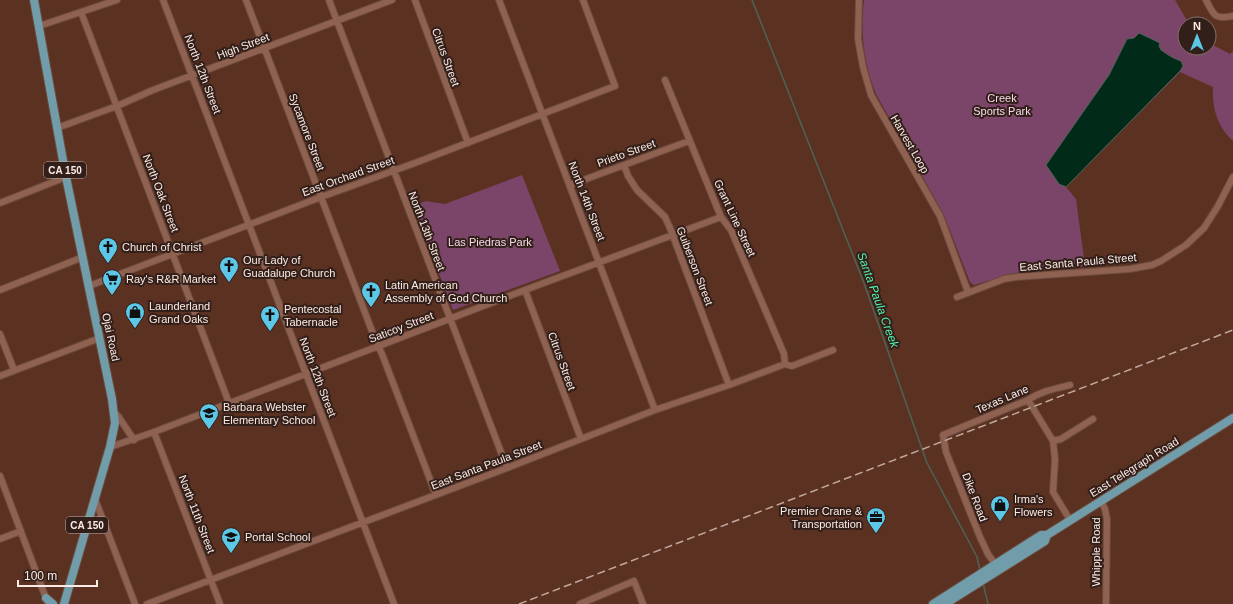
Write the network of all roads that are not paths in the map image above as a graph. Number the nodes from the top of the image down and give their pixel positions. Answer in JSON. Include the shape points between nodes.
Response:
{"nodes":[{"id":1,"x":34,"y":0,"type":"edge"},
{"id":2,"x":117,"y":0,"type":"edge"},
{"id":3,"x":164,"y":0,"type":"edge"},
{"id":4,"x":246,"y":0,"type":"edge"},
{"id":5,"x":328,"y":0,"type":"edge"},
{"id":6,"x":392,"y":0,"type":"edge"},
{"id":7,"x":414,"y":0,"type":"edge"},
{"id":8,"x":498,"y":0,"type":"edge"},
{"id":9,"x":583,"y":0,"type":"edge"},
{"id":10,"x":859,"y":0,"type":"edge"},
{"id":11,"x":1206,"y":0,"type":"edge"},
{"id":12,"x":82,"y":12,"type":"junction"},
{"id":13,"x":1233,"y":16,"type":"edge"},
{"id":14,"x":337,"y":21,"type":"junction"},
{"id":15,"x":39,"y":26,"type":"junction"},
{"id":16,"x":265,"y":48,"type":"junction"},
{"id":17,"x":193,"y":76,"type":"junction"},
{"id":18,"x":665,"y":80,"type":"dead end"},
{"id":19,"x":117,"y":106,"type":"junction"},
{"id":20,"x":542,"y":114,"type":"junction"},
{"id":21,"x":57,"y":128,"type":"junction"},
{"id":22,"x":689,"y":140,"type":"junction"},
{"id":23,"x":468,"y":143,"type":"junction"},
{"id":24,"x":624,"y":165,"type":"junction"},
{"id":25,"x":393,"y":170,"type":"junction"},
{"id":26,"x":66,"y":177,"type":"junction"},
{"id":27,"x":1233,"y":177,"type":"edge"},
{"id":28,"x":570,"y":185,"type":"junction"},
{"id":29,"x":321,"y":197,"type":"junction"},
{"id":30,"x":0,"y":203,"type":"edge"},
{"id":31,"x":721,"y":216,"type":"junction"},
{"id":32,"x":249,"y":224,"type":"junction"},
{"id":33,"x":673,"y":235,"type":"junction"},
{"id":34,"x":173,"y":254,"type":"junction"},
{"id":35,"x":83,"y":257,"type":"junction"},
{"id":36,"x":599,"y":262,"type":"junction"},
{"id":37,"x":89,"y":286,"type":"junction"},
{"id":38,"x":0,"y":290,"type":"edge"},
{"id":39,"x":525,"y":290,"type":"junction"},
{"id":40,"x":968,"y":292,"type":"junction"},
{"id":41,"x":957,"y":297,"type":"dead end"},
{"id":42,"x":450,"y":319,"type":"junction"},
{"id":43,"x":0,"y":334,"type":"edge"},
{"id":44,"x":100,"y":338,"type":"junction"},
{"id":45,"x":378,"y":346,"type":"junction"},
{"id":46,"x":833,"y":350,"type":"dead end"},
{"id":47,"x":785,"y":364,"type":"junction"},
{"id":48,"x":14,"y":370,"type":"junction"},
{"id":49,"x":306,"y":373,"type":"junction"},
{"id":50,"x":0,"y":376,"type":"edge"},
{"id":51,"x":729,"y":385,"type":"junction"},
{"id":52,"x":1070,"y":385,"type":"dead end"},
{"id":53,"x":1028,"y":400,"type":"junction"},
{"id":54,"x":228,"y":403,"type":"junction"},
{"id":55,"x":655,"y":410,"type":"junction"},
{"id":56,"x":114,"y":412,"type":"junction"},
{"id":57,"x":1233,"y":418,"type":"edge"},
{"id":58,"x":1093,"y":419,"type":"dead end"},
{"id":59,"x":154,"y":432,"type":"junction"},
{"id":60,"x":943,"y":435,"type":"joint"},
{"id":61,"x":581,"y":439,"type":"junction"},
{"id":62,"x":134,"y":440,"type":"junction"},
{"id":63,"x":1054,"y":441,"type":"junction"},
{"id":64,"x":110,"y":447,"type":"junction"},
{"id":65,"x":507,"y":468,"type":"junction"},
{"id":66,"x":0,"y":476,"type":"edge"},
{"id":67,"x":436,"y":495,"type":"junction"},
{"id":68,"x":94,"y":498,"type":"junction"},
{"id":69,"x":1101,"y":501,"type":"junction"},
{"id":70,"x":1070,"y":520,"type":"junction"},
{"id":71,"x":362,"y":522,"type":"junction"},
{"id":72,"x":20,"y":531,"type":"junction"},
{"id":73,"x":0,"y":539,"type":"edge"},
{"id":74,"x":993,"y":568,"type":"junction"},
{"id":75,"x":211,"y":580,"type":"junction"},
{"id":76,"x":961,"y":589,"type":"junction"},
{"id":77,"x":47,"y":601,"type":"edge"},
{"id":78,"x":53,"y":604,"type":"edge"},
{"id":79,"x":64,"y":604,"type":"edge"},
{"id":80,"x":135,"y":604,"type":"edge"},
{"id":81,"x":147,"y":604,"type":"edge"},
{"id":82,"x":220,"y":604,"type":"edge"},
{"id":83,"x":394,"y":604,"type":"edge"},
{"id":84,"x":580,"y":604,"type":"edge"},
{"id":85,"x":644,"y":604,"type":"edge"},
{"id":86,"x":928,"y":604,"type":"edge"},
{"id":87,"x":933,"y":604,"type":"edge"},
{"id":88,"x":945,"y":604,"type":"edge"},
{"id":89,"x":1106,"y":604,"type":"edge"}],
"edges":[{"from":1,"to":15,"type":"main road","name":"Ojai Road","number":"CA 150"},
{"from":2,"to":12,"type":"street"},
{"from":3,"to":17,"type":"street","name":"North 12th Street"},
{"from":4,"to":16,"type":"street","name":"Sycamore Street"},
{"from":5,"to":14,"type":"street","name":"North 13th Street"},
{"from":6,"to":14,"type":"street","name":"High Street"},
{"from":7,"to":23,"type":"street","name":"Citrus Street"},
{"from":8,"to":20,"type":"street","name":"North 14th Street"},
{"from":9,"to":20,"type":"street","name":"East Orchard Street","via":[[615,86]]},
{"from":10,"to":40,"type":"street","name":"Harvest Loop","via":[[858,39],[871,95],[940,216]]},
{"from":11,"to":13,"type":"street","via":[[1214,15],[1220,18]]},
{"from":12,"to":15,"type":"street"},
{"from":12,"to":19,"type":"street","name":"North Oak Street"},
{"from":14,"to":16,"type":"street","name":"High Street"},
{"from":14,"to":25,"type":"street","name":"North 13th Street"},
{"from":15,"to":21,"type":"main road","name":"Ojai Road","number":"CA 150"},
{"from":16,"to":17,"type":"street","name":"High Street"},
{"from":16,"to":29,"type":"street","name":"Sycamore Street"},
{"from":17,"to":19,"type":"street","name":"High Street"},
{"from":17,"to":32,"type":"street","name":"North 12th Street"},
{"from":18,"to":22,"type":"street","name":"Grant Line Street"},
{"from":19,"to":21,"type":"street","name":"High Street"},
{"from":19,"to":34,"type":"street","name":"North Oak Street"},
{"from":20,"to":23,"type":"street","name":"East Orchard Street"},
{"from":20,"to":28,"type":"street","name":"North 14th Street"},
{"from":21,"to":26,"type":"main road","name":"Ojai Road","number":"CA 150"},
{"from":22,"to":24,"type":"street","name":"Prieto Street"},
{"from":22,"to":31,"type":"street","name":"Grant Line Street"},
{"from":23,"to":25,"type":"street","name":"East Orchard Street"},
{"from":24,"to":28,"type":"street","name":"Prieto Street"},
{"from":24,"to":33,"type":"street","name":"Guiberson Street","via":[[637,190],[665,217]]},
{"from":25,"to":29,"type":"street","name":"East Orchard Street"},
{"from":25,"to":42,"type":"street","name":"North 13th Street"},
{"from":26,"to":30,"type":"street"},
{"from":26,"to":35,"type":"main road","name":"Ojai Road","number":"CA 150"},
{"from":27,"to":40,"type":"street","name":"East Santa Paula Street","via":[[1204,228],[1186,245],[1152,265],[1130,269],[1016,277]]},
{"from":28,"to":36,"type":"street","name":"North 14th Street"},
{"from":29,"to":32,"type":"street","name":"East Orchard Street"},
{"from":29,"to":45,"type":"street","name":"Sycamore Street"},
{"from":31,"to":33,"type":"street","name":"Saticoy Street"},
{"from":31,"to":47,"type":"street","name":"Grant Line Street","via":[[731,230],[784,354]]},
{"from":32,"to":34,"type":"street","name":"East Orchard Street"},
{"from":32,"to":49,"type":"street","name":"North 12th Street"},
{"from":33,"to":36,"type":"street","name":"Saticoy Street"},
{"from":33,"to":51,"type":"street","name":"Guiberson Street"},
{"from":34,"to":37,"type":"street","name":"East Orchard Street"},
{"from":34,"to":54,"type":"street","name":"North Oak Street"},
{"from":35,"to":37,"type":"main road","name":"Ojai Road","number":"CA 150"},
{"from":35,"to":38,"type":"street"},
{"from":36,"to":39,"type":"street","name":"Saticoy Street"},
{"from":36,"to":55,"type":"street","name":"North 14th Street"},
{"from":37,"to":44,"type":"main road","name":"Ojai Road","number":"CA 150"},
{"from":39,"to":42,"type":"street","name":"Saticoy Street"},
{"from":39,"to":61,"type":"street","name":"Citrus Street"},
{"from":40,"to":41,"type":"street","name":"East Santa Paula Street"},
{"from":42,"to":45,"type":"street","name":"Saticoy Street"},
{"from":42,"to":65,"type":"street","name":"North 13th Street"},
{"from":43,"to":48,"type":"street"},
{"from":44,"to":48,"type":"street"},
{"from":44,"to":56,"type":"main road","name":"Ojai Road","number":"CA 150"},
{"from":45,"to":49,"type":"street","name":"Saticoy Street"},
{"from":45,"to":67,"type":"street","name":"Sycamore Street"},
{"from":46,"to":47,"type":"street","name":"East Santa Paula Street","via":[[792,366]]},
{"from":47,"to":51,"type":"street","name":"East Santa Paula Street"},
{"from":48,"to":50,"type":"street"},
{"from":49,"to":54,"type":"street","name":"Saticoy Street"},
{"from":49,"to":71,"type":"street","name":"North 12th Street"},
{"from":51,"to":55,"type":"street","name":"East Santa Paula Street"},
{"from":52,"to":53,"type":"street","name":"Texas Lane","via":[[1053,388]]},
{"from":53,"to":60,"type":"street","name":"Texas Lane"},
{"from":53,"to":63,"type":"street"},
{"from":54,"to":59,"type":"street","name":"Saticoy Street"},
{"from":55,"to":61,"type":"street","name":"East Santa Paula Street"},
{"from":56,"to":62,"type":"street"},
{"from":56,"to":64,"type":"main road","name":"Ojai Road","number":"CA 150","via":[[115,423]]},
{"from":57,"to":69,"type":"main road","name":"East Telegraph Road"},
{"from":58,"to":63,"type":"street"},
{"from":59,"to":62,"type":"street","name":"Saticoy Street"},
{"from":59,"to":75,"type":"street","name":"North 11th Street"},
{"from":60,"to":74,"type":"street","name":"Dike Road","via":[[946,452]]},
{"from":61,"to":65,"type":"street","name":"East Santa Paula Street"},
{"from":62,"to":64,"type":"street","name":"Saticoy Street"},
{"from":63,"to":70,"type":"street","via":[[1052,492]]},
{"from":64,"to":68,"type":"main road","name":"Ojai Road","number":"CA 150"},
{"from":65,"to":67,"type":"street","name":"East Santa Paula Street"},
{"from":66,"to":72,"type":"street"},
{"from":67,"to":71,"type":"street","name":"East Santa Paula Street"},
{"from":68,"to":79,"type":"main road","name":"Ojai Road","number":"CA 150"},
{"from":68,"to":80,"type":"street"},
{"from":69,"to":70,"type":"main road","name":"East Telegraph Road"},
{"from":69,"to":89,"type":"street","name":"Whipple Road","via":[[1107,519]]},
{"from":70,"to":74,"type":"main road","name":"East Telegraph Road","via":[[1047,535],[1041,535]]},
{"from":71,"to":75,"type":"street","name":"East Santa Paula Street"},
{"from":71,"to":83,"type":"street","name":"North 12th Street"},
{"from":72,"to":73,"type":"street"},
{"from":72,"to":77,"type":"street"},
{"from":74,"to":76,"type":"main road","name":"East Telegraph Road"},
{"from":75,"to":81,"type":"street","name":"East Santa Paula Street"},
{"from":75,"to":82,"type":"street","name":"North 11th Street"},
{"from":76,"to":86,"type":"street","name":"East Telegraph Road"},
{"from":76,"to":87,"type":"main road"},
{"from":76,"to":88,"type":"main road","name":"East Telegraph Road"},
{"from":77,"to":78,"type":"main road"},
{"from":84,"to":85,"type":"street","via":[[634,581]]}]}
